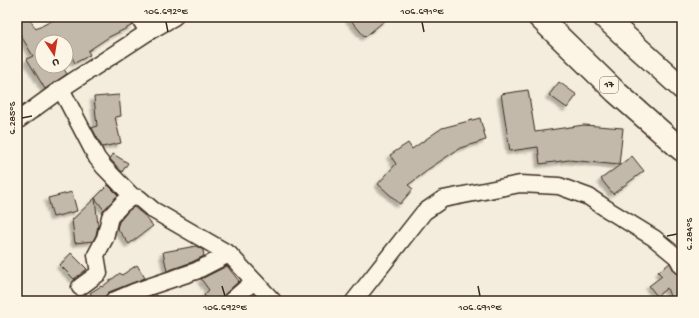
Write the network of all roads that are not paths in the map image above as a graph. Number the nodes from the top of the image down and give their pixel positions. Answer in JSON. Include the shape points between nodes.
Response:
{"nodes":[{"id":1,"x":138,"y":17,"type":"edge"},
{"id":2,"x":174,"y":17,"type":"edge"},
{"id":3,"x":538,"y":17,"type":"edge"},
{"id":4,"x":604,"y":17,"type":"edge"},
{"id":5,"x":148,"y":32,"type":"junction"},
{"id":6,"x":682,"y":88,"type":"edge"},
{"id":7,"x":61,"y":89,"type":"junction"},
{"id":8,"x":17,"y":122,"type":"edge"},
{"id":9,"x":682,"y":150,"type":"edge"},
{"id":10,"x":133,"y":197,"type":"junction"},
{"id":11,"x":229,"y":254,"type":"junction"},
{"id":12,"x":682,"y":266,"type":"edge"},
{"id":13,"x":254,"y":281,"type":"junction"},
{"id":14,"x":80,"y":287,"type":"dead end"},
{"id":15,"x":113,"y":301,"type":"edge"},
{"id":16,"x":231,"y":301,"type":"edge"},
{"id":17,"x":273,"y":301,"type":"edge"},
{"id":18,"x":354,"y":301,"type":"edge"}],
"edges":[{"from":1,"to":5,"type":"street"},
{"from":2,"to":5,"type":"street"},
{"from":3,"to":9,"type":"highway","number":"17","via":[[616,92]]},
{"from":4,"to":6,"type":"highway"},
{"from":5,"to":7,"type":"street"},
{"from":7,"to":8,"type":"street"},
{"from":7,"to":10,"type":"street","via":[[97,158]]},
{"from":10,"to":11,"type":"street","via":[[139,198],[153,210]]},
{"from":10,"to":14,"type":"street","via":[[110,217],[105,238],[96,255],[99,273]]},
{"from":11,"to":13,"type":"street"},
{"from":11,"to":15,"type":"street","via":[[196,271]]},
{"from":12,"to":18,"type":"street","via":[[677,257],[654,238],[589,197],[560,186],[520,184],[443,199],[424,212]]},
{"from":13,"to":16,"type":"street"},
{"from":13,"to":17,"type":"street"}]}
